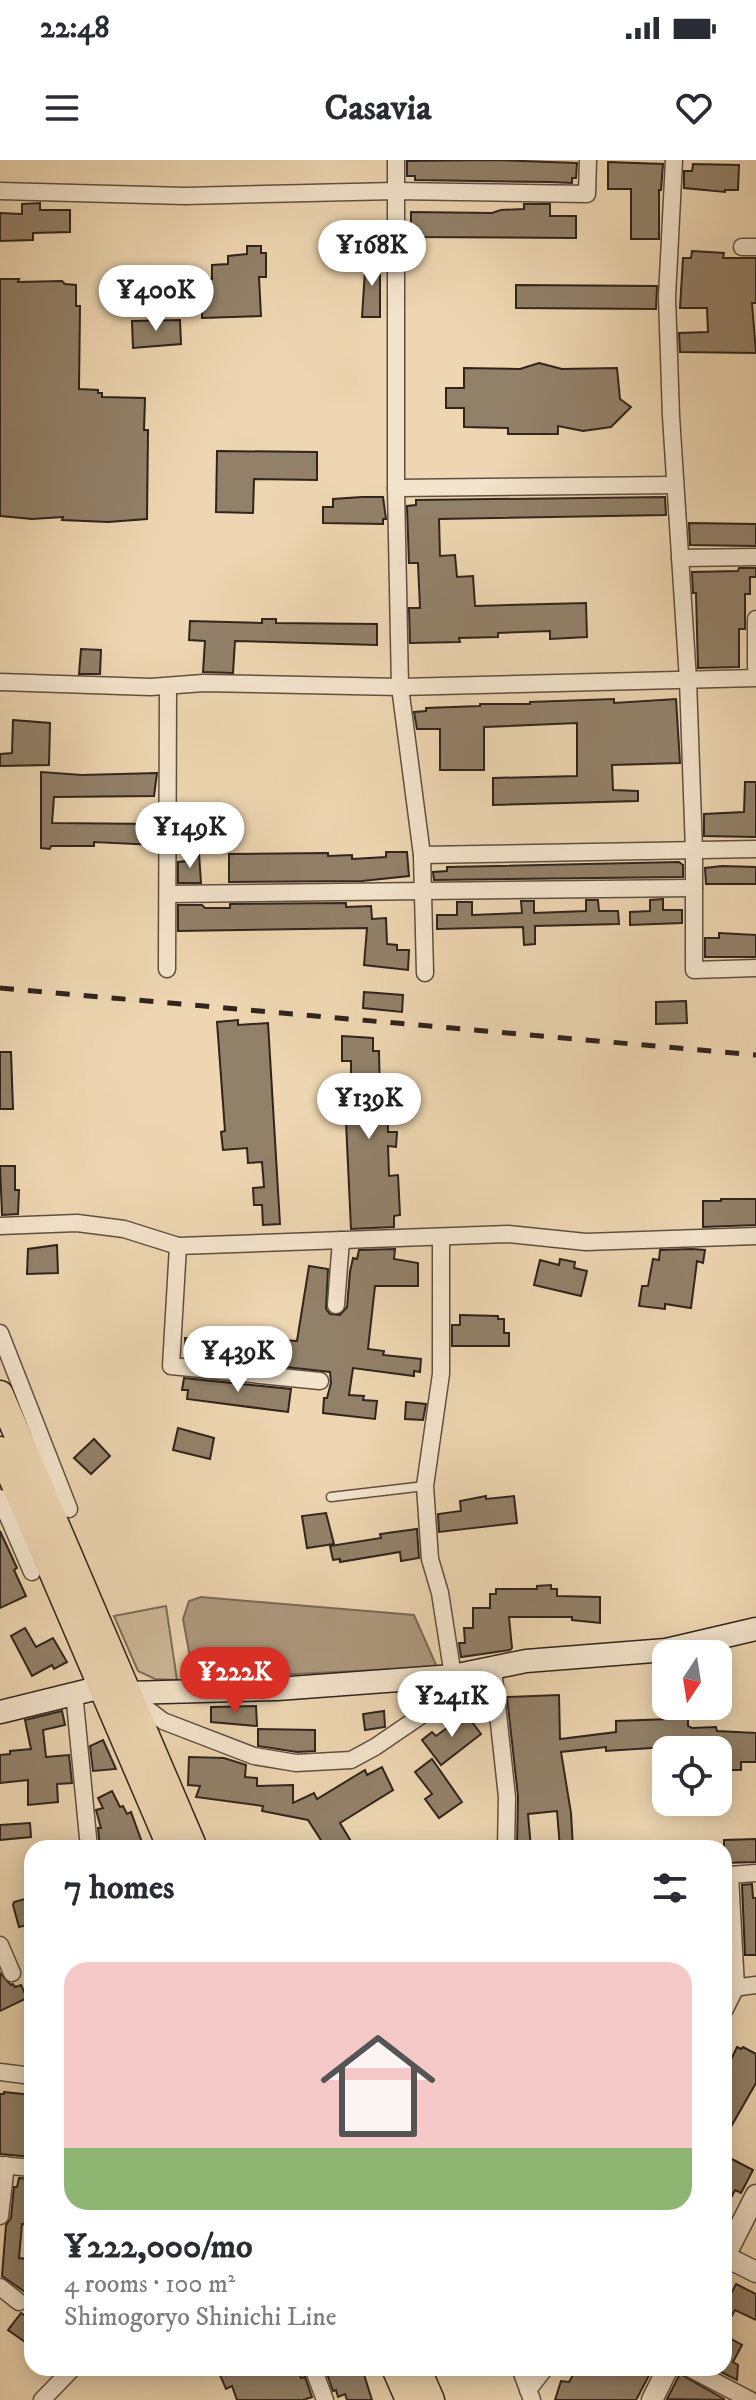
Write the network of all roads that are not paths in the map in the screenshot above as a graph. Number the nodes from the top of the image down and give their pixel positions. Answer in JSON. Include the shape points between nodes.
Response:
{"nodes":[{"id":1,"x":396,"y":160,"type":"edge"},
{"id":2,"x":588,"y":160,"type":"edge"},
{"id":3,"x":674,"y":160,"type":"edge"},
{"id":4,"x":0,"y":191,"type":"edge"},
{"id":5,"x":395,"y":191,"type":"junction"},
{"id":6,"x":675,"y":485,"type":"junction"},
{"id":7,"x":396,"y":488,"type":"junction"},
{"id":8,"x":756,"y":557,"type":"edge"},
{"id":9,"x":680,"y":558,"type":"junction"},
{"id":10,"x":756,"y":619,"type":"edge"},
{"id":11,"x":756,"y":668,"type":"edge"},
{"id":12,"x":756,"y":678,"type":"edge"},
{"id":13,"x":688,"y":680,"type":"junction"},
{"id":14,"x":0,"y":682,"type":"edge"},
{"id":15,"x":168,"y":686,"type":"junction"},
{"id":16,"x":400,"y":687,"type":"junction"},
{"id":17,"x":756,"y":849,"type":"edge"},
{"id":18,"x":694,"y":851,"type":"junction"},
{"id":19,"x":422,"y":855,"type":"junction"},
{"id":20,"x":694,"y":888,"type":"junction"},
{"id":21,"x":421,"y":891,"type":"junction"},
{"id":22,"x":168,"y":894,"type":"junction"},
{"id":23,"x":756,"y":968,"type":"edge"},
{"id":24,"x":167,"y":969,"type":"dead end"},
{"id":25,"x":425,"y":973,"type":"dead end"},
{"id":26,"x":0,"y":1226,"type":"edge"},
{"id":27,"x":756,"y":1236,"type":"edge"},
{"id":28,"x":441,"y":1237,"type":"junction"},
{"id":29,"x":341,"y":1240,"type":"junction"},
{"id":30,"x":178,"y":1246,"type":"junction"},
{"id":31,"x":336,"y":1305,"type":"dead end"},
{"id":32,"x":0,"y":1333,"type":"edge"},
{"id":33,"x":320,"y":1381,"type":"dead end"},
{"id":34,"x":0,"y":1394,"type":"edge"},
{"id":35,"x":0,"y":1450,"type":"edge"},
{"id":36,"x":425,"y":1486,"type":"junction"},
{"id":37,"x":331,"y":1497,"type":"dead end"},
{"id":38,"x":0,"y":1498,"type":"edge"},
{"id":39,"x":69,"y":1509,"type":"joint"},
{"id":40,"x":32,"y":1572,"type":"joint"},
{"id":41,"x":70,"y":1587,"type":"junction"},
{"id":42,"x":756,"y":1629,"type":"edge"},
{"id":43,"x":493,"y":1668,"type":"junction"},
{"id":44,"x":453,"y":1676,"type":"junction"},
{"id":45,"x":102,"y":1687,"type":"junction"},
{"id":46,"x":74,"y":1692,"type":"junction"},
{"id":47,"x":128,"y":1693,"type":"junction"},
{"id":48,"x":0,"y":1712,"type":"edge"},
{"id":49,"x":88,"y":1840,"type":"edge"},
{"id":50,"x":168,"y":1840,"type":"edge"},
{"id":51,"x":191,"y":1840,"type":"edge"},
{"id":52,"x":506,"y":1840,"type":"edge"},
{"id":53,"x":756,"y":1873,"type":"edge"},
{"id":54,"x":732,"y":1875,"type":"edge"},
{"id":55,"x":0,"y":1945,"type":"edge"},
{"id":56,"x":12,"y":1973,"type":"dead end"},
{"id":57,"x":756,"y":1985,"type":"edge"},
{"id":58,"x":732,"y":1988,"type":"edge"},
{"id":59,"x":0,"y":2072,"type":"edge"},
{"id":60,"x":24,"y":2075,"type":"edge"},
{"id":61,"x":3,"y":2165,"type":"edge"},
{"id":62,"x":24,"y":2167,"type":"edge"},
{"id":63,"x":756,"y":2195,"type":"edge"},
{"id":64,"x":0,"y":2216,"type":"edge"},
{"id":65,"x":732,"y":2241,"type":"edge"},
{"id":66,"x":732,"y":2260,"type":"edge"},
{"id":67,"x":756,"y":2272,"type":"edge"},
{"id":68,"x":0,"y":2287,"type":"edge"},
{"id":69,"x":19,"y":2302,"type":"dead end"},
{"id":70,"x":65,"y":2376,"type":"edge"},
{"id":71,"x":315,"y":2376,"type":"edge"},
{"id":72,"x":398,"y":2376,"type":"edge"},
{"id":73,"x":420,"y":2376,"type":"edge"},
{"id":74,"x":523,"y":2376,"type":"edge"},
{"id":75,"x":541,"y":2376,"type":"edge"},
{"id":76,"x":664,"y":2376,"type":"edge"},
{"id":77,"x":704,"y":2376,"type":"edge"},
{"id":78,"x":530,"y":2395,"type":"edge"},
{"id":79,"x":322,"y":2399,"type":"edge"},
{"id":80,"x":42,"y":2400,"type":"edge"},
{"id":81,"x":409,"y":2400,"type":"edge"},
{"id":82,"x":431,"y":2400,"type":"edge"},
{"id":83,"x":652,"y":2400,"type":"edge"},
{"id":84,"x":750,"y":2400,"type":"edge"}],
"edges":[{"from":1,"to":5,"type":"street"},
{"from":2,"to":5,"type":"street","via":[[587,194]]},
{"from":3,"to":6,"type":"street","via":[[667,297]]},
{"from":4,"to":5,"type":"street","via":[[185,196]]},
{"from":5,"to":7,"type":"street"},
{"from":6,"to":7,"type":"street"},
{"from":6,"to":9,"type":"street"},
{"from":7,"to":16,"type":"street"},
{"from":8,"to":9,"type":"street"},
{"from":9,"to":13,"type":"street"},
{"from":10,"to":11,"type":"street"},
{"from":12,"to":13,"type":"street"},
{"from":13,"to":16,"type":"street"},
{"from":13,"to":18,"type":"street"},
{"from":14,"to":15,"type":"street"},
{"from":15,"to":16,"type":"street"},
{"from":15,"to":22,"type":"street"},
{"from":16,"to":19,"type":"street"},
{"from":17,"to":18,"type":"street"},
{"from":18,"to":19,"type":"street"},
{"from":18,"to":20,"type":"street"},
{"from":19,"to":21,"type":"street"},
{"from":20,"to":21,"type":"street"},
{"from":20,"to":23,"type":"street","via":[[694,970]]},
{"from":21,"to":22,"type":"street"},
{"from":21,"to":25,"type":"street"},
{"from":22,"to":24,"type":"street"},
{"from":26,"to":30,"type":"street","via":[[77,1223],[124,1229]]},
{"from":27,"to":28,"type":"street","via":[[586,1242],[508,1234]]},
{"from":28,"to":29,"type":"street"},
{"from":28,"to":36,"type":"street","via":[[441,1374]]},
{"from":29,"to":30,"type":"street"},
{"from":29,"to":31,"type":"street"},
{"from":30,"to":33,"type":"street","via":[[171,1366]]},
{"from":32,"to":39,"type":"street"},
{"from":34,"to":41,"type":"highway"},
{"from":35,"to":41,"type":"highway"},
{"from":36,"to":37,"type":"lane"},
{"from":36,"to":44,"type":"street","via":[[430,1559]]},
{"from":38,"to":40,"type":"street"},
{"from":39,"to":41,"type":"highway"},
{"from":40,"to":41,"type":"highway"},
{"from":41,"to":45,"type":"highway"},
{"from":41,"to":47,"type":"highway"},
{"from":42,"to":43,"type":"main road","via":[[666,1650]]},
{"from":43,"to":44,"type":"main road"},
{"from":43,"to":52,"type":"street","via":[[507,1797]]},
{"from":44,"to":47,"type":"main road"},
{"from":44,"to":47,"type":"street","via":[[441,1702],[375,1747],[351,1760],[296,1763],[254,1756],[163,1721]]},
{"from":45,"to":46,"type":"main road"},
{"from":45,"to":47,"type":"main road"},
{"from":45,"to":50,"type":"highway"},
{"from":46,"to":48,"type":"main road"},
{"from":46,"to":49,"type":"street"},
{"from":47,"to":51,"type":"highway"},
{"from":53,"to":54,"type":"street"},
{"from":55,"to":56,"type":"street"},
{"from":57,"to":58,"type":"street"},
{"from":59,"to":60,"type":"street"},
{"from":61,"to":62,"type":"street"},
{"from":61,"to":64,"type":"street"},
{"from":63,"to":65,"type":"street"},
{"from":66,"to":67,"type":"street"},
{"from":68,"to":69,"type":"street"},
{"from":70,"to":80,"type":"street"},
{"from":71,"to":79,"type":"street"},
{"from":72,"to":81,"type":"highway"},
{"from":73,"to":82,"type":"highway"},
{"from":74,"to":78,"type":"street"},
{"from":75,"to":78,"type":"street"},
{"from":76,"to":83,"type":"street"},
{"from":77,"to":84,"type":"street"}]}
